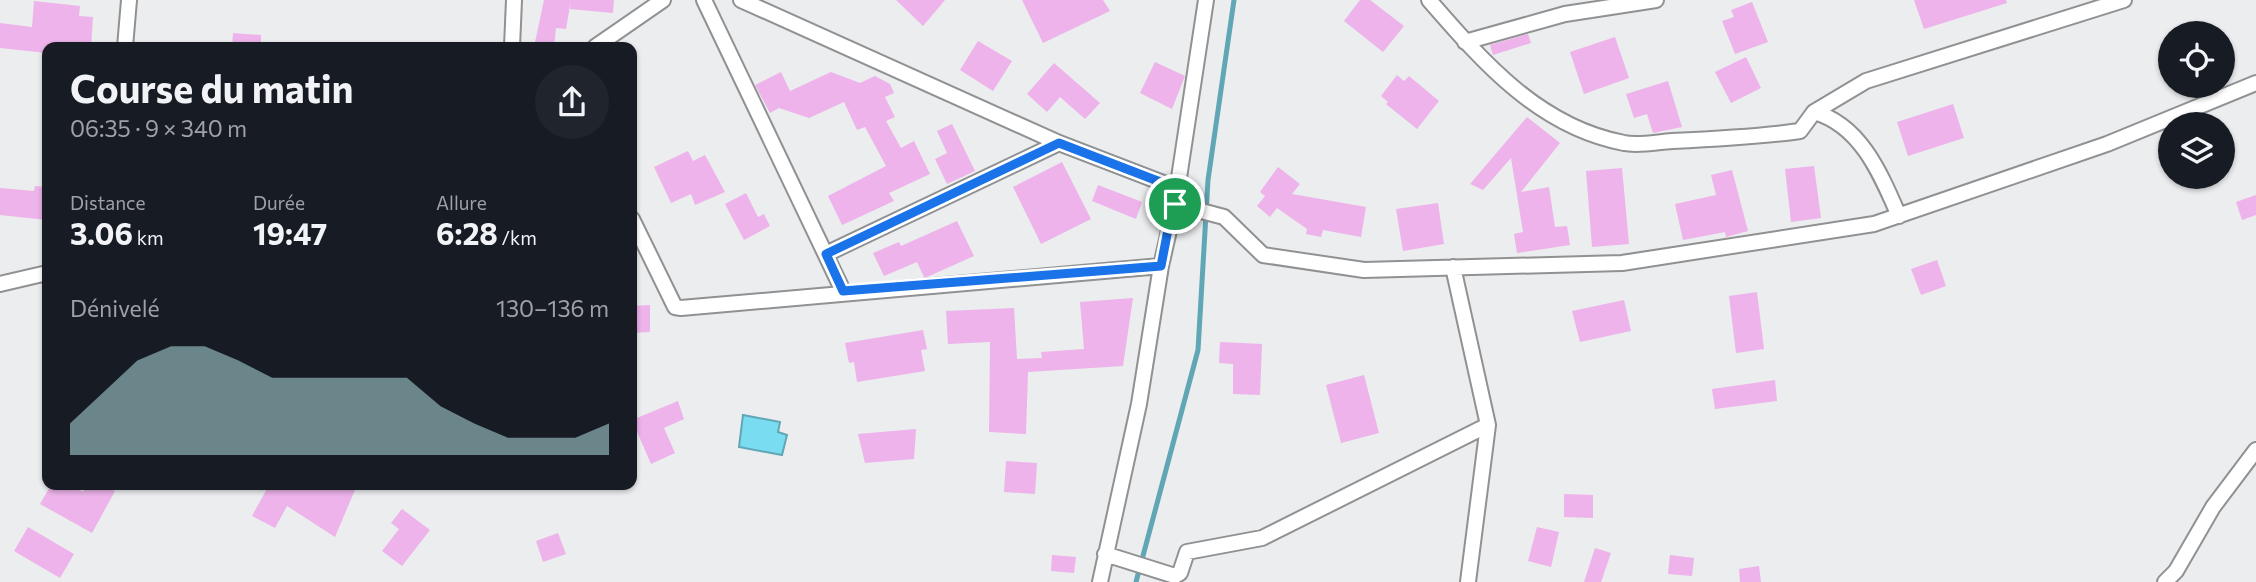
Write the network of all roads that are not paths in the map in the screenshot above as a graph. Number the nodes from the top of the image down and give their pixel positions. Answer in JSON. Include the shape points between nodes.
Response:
{"nodes":[{"id":1,"x":129,"y":0,"type":"edge"},
{"id":2,"x":514,"y":0,"type":"edge"},
{"id":3,"x":663,"y":0,"type":"edge"},
{"id":4,"x":704,"y":0,"type":"edge"},
{"id":5,"x":741,"y":0,"type":"edge"},
{"id":6,"x":1206,"y":0,"type":"edge"},
{"id":7,"x":1429,"y":0,"type":"edge"},
{"id":8,"x":1656,"y":0,"type":"edge"},
{"id":9,"x":2124,"y":0,"type":"edge"},
{"id":10,"x":125,"y":42,"type":"edge"},
{"id":11,"x":512,"y":42,"type":"edge"},
{"id":12,"x":602,"y":42,"type":"edge"},
{"id":13,"x":1465,"y":42,"type":"junction"},
{"id":14,"x":2256,"y":83,"type":"edge"},
{"id":15,"x":1814,"y":112,"type":"junction"},
{"id":16,"x":1059,"y":143,"type":"junction"},
{"id":17,"x":1176,"y":188,"type":"junction"},
{"id":18,"x":1181,"y":204,"type":"junction"},
{"id":19,"x":1899,"y":216,"type":"junction"},
{"id":20,"x":637,"y":229,"type":"edge"},
{"id":21,"x":826,"y":254,"type":"junction"},
{"id":22,"x":1161,"y":266,"type":"junction"},
{"id":23,"x":1452,"y":267,"type":"junction"},
{"id":24,"x":42,"y":274,"type":"edge"},
{"id":25,"x":0,"y":284,"type":"edge"},
{"id":26,"x":843,"y":291,"type":"junction"},
{"id":27,"x":1488,"y":425,"type":"junction"},
{"id":28,"x":2256,"y":450,"type":"edge"},
{"id":29,"x":1105,"y":554,"type":"junction"},
{"id":30,"x":1100,"y":582,"type":"edge"},
{"id":31,"x":1468,"y":582,"type":"edge"},
{"id":32,"x":2165,"y":582,"type":"edge"}],
"edges":[{"from":1,"to":10,"type":"street"},
{"from":2,"to":11,"type":"street"},
{"from":3,"to":12,"type":"street"},
{"from":4,"to":21,"type":"street"},
{"from":5,"to":16,"type":"street"},
{"from":6,"to":17,"type":"street"},
{"from":7,"to":13,"type":"street"},
{"from":8,"to":13,"type":"street","via":[[1565,13]]},
{"from":9,"to":15,"type":"street","via":[[1866,81]]},
{"from":13,"to":15,"type":"street","via":[[1526,100],[1558,121],[1627,144],[1800,131]]},
{"from":14,"to":19,"type":"street","via":[[2107,144]]},
{"from":15,"to":19,"type":"street","via":[[1827,116],[1864,146]]},
{"from":16,"to":17,"type":"street"},
{"from":16,"to":21,"type":"street"},
{"from":17,"to":18,"type":"street"},
{"from":18,"to":22,"type":"street"},
{"from":18,"to":23,"type":"street","via":[[1224,218],[1263,254],[1364,270]]},
{"from":19,"to":23,"type":"street","via":[[1874,224],[1622,263]]},
{"from":20,"to":26,"type":"street","via":[[675,307]]},
{"from":21,"to":26,"type":"street"},
{"from":22,"to":26,"type":"street"},
{"from":22,"to":29,"type":"street","via":[[1139,404]]},
{"from":23,"to":27,"type":"street"},
{"from":24,"to":25,"type":"street"},
{"from":27,"to":29,"type":"street","via":[[1282,530],[1262,538],[1194,548],[1187,552],[1175,576]]},
{"from":27,"to":31,"type":"street"},
{"from":28,"to":32,"type":"street"},
{"from":29,"to":30,"type":"street"}]}
